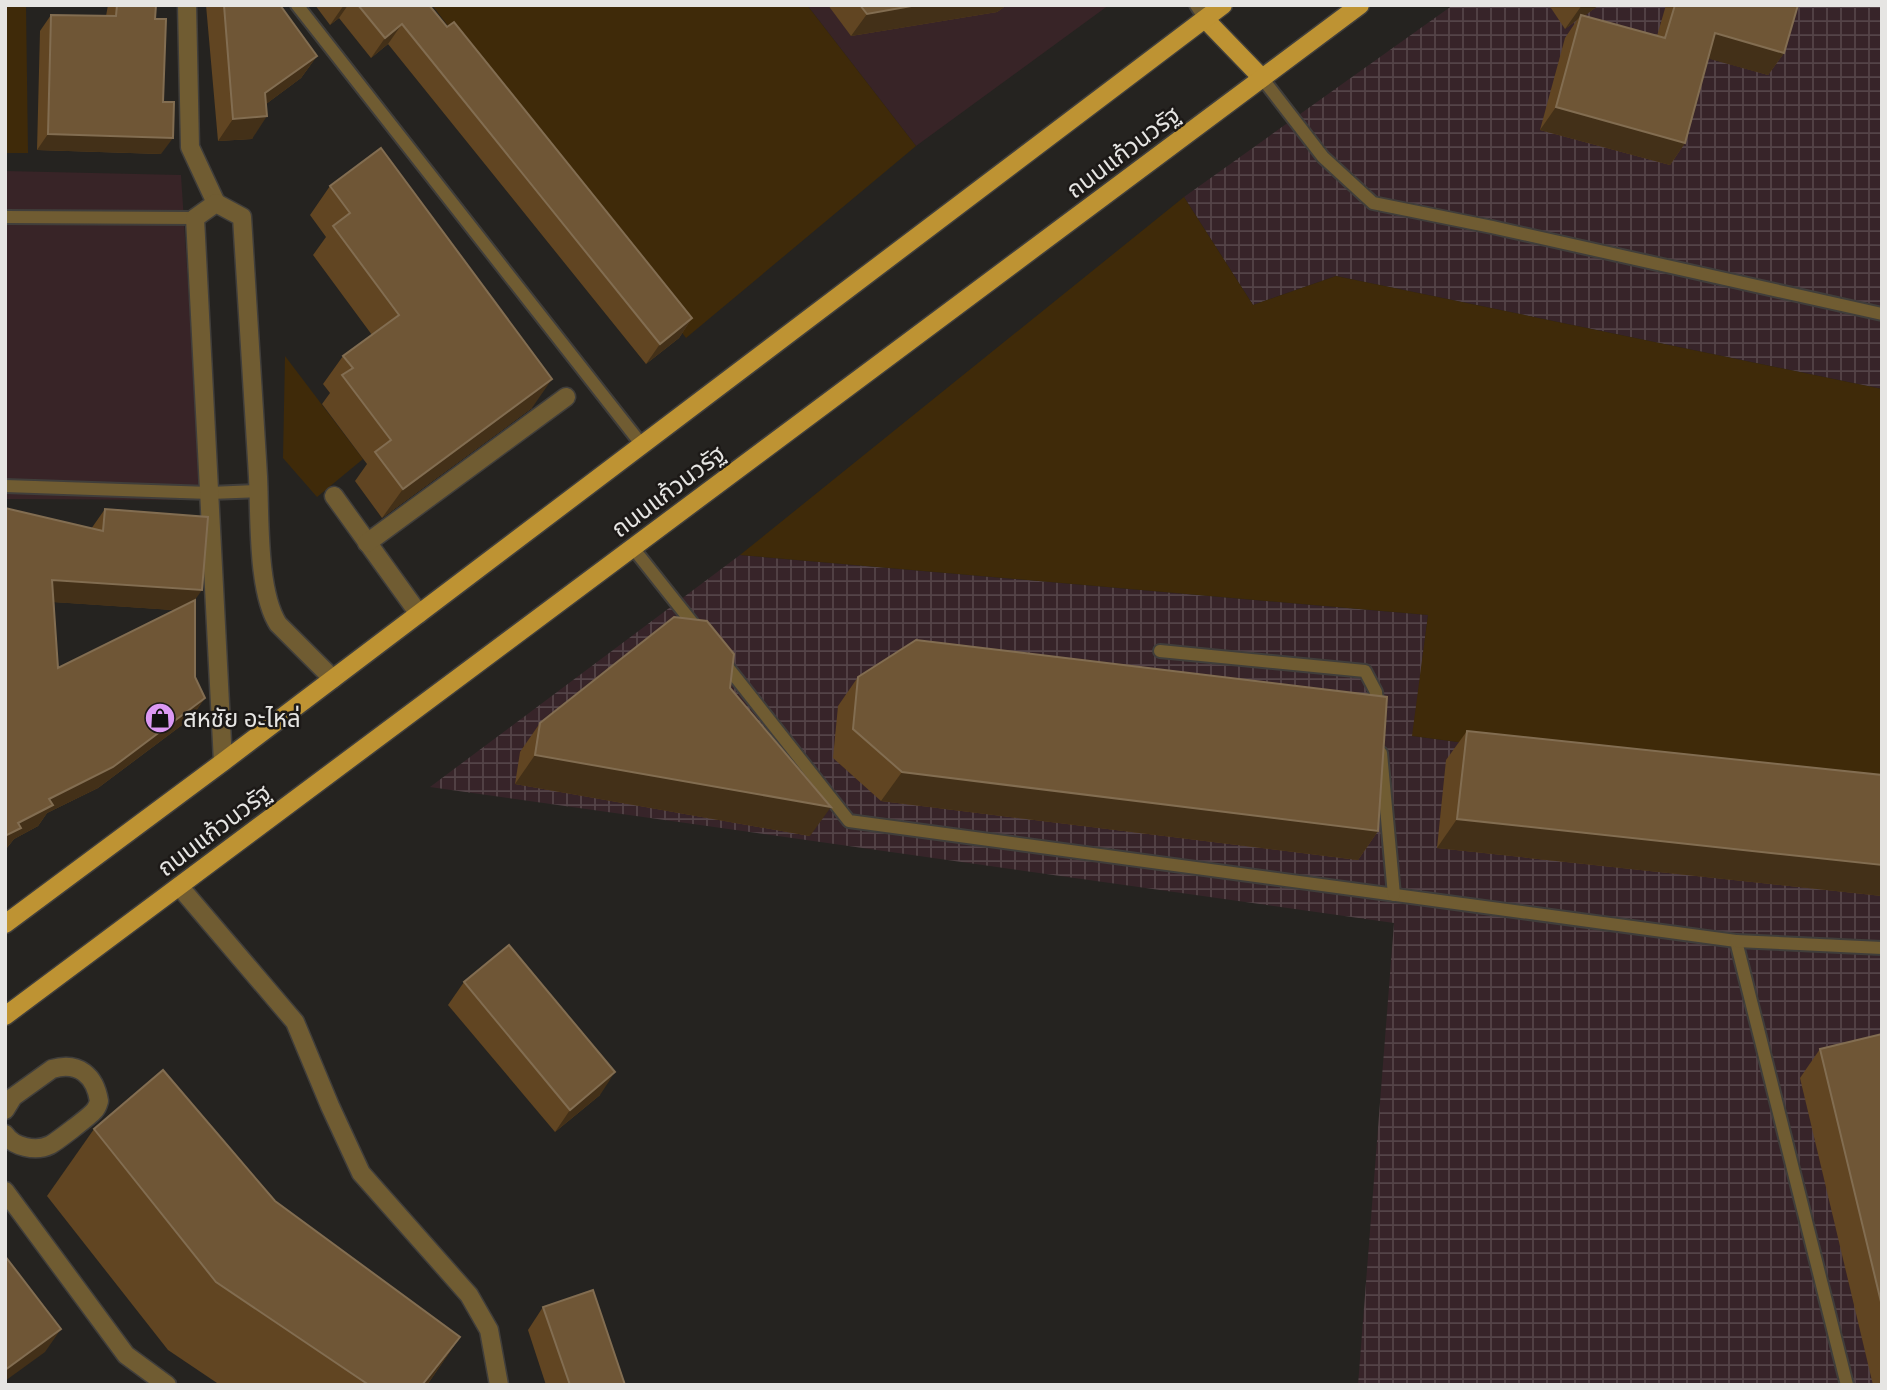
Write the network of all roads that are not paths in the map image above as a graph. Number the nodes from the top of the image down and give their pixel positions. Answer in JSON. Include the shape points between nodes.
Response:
{"nodes":[{"id":1,"x":187,"y":5,"type":"edge"},
{"id":2,"x":297,"y":5,"type":"edge"},
{"id":3,"x":1223,"y":5,"type":"edge"},
{"id":4,"x":1360,"y":5,"type":"edge"},
{"id":5,"x":1201,"y":12,"type":"edge"},
{"id":6,"x":1262,"y":78,"type":"junction"},
{"id":7,"x":216,"y":203,"type":"junction"},
{"id":8,"x":5,"y":217,"type":"edge"},
{"id":9,"x":195,"y":218,"type":"junction"},
{"id":10,"x":1882,"y":314,"type":"edge"},
{"id":11,"x":566,"y":397,"type":"dead end"},
{"id":12,"x":642,"y":445,"type":"junction"},
{"id":13,"x":5,"y":486,"type":"edge"},
{"id":14,"x":259,"y":491,"type":"junction"},
{"id":15,"x":210,"y":493,"type":"junction"},
{"id":16,"x":334,"y":496,"type":"dead end"},
{"id":17,"x":367,"y":542,"type":"junction"},
{"id":18,"x":633,"y":548,"type":"junction"},
{"id":19,"x":419,"y":614,"type":"junction"},
{"id":20,"x":702,"y":635,"type":"edge"},
{"id":21,"x":710,"y":646,"type":"edge"},
{"id":22,"x":1160,"y":651,"type":"dead end"},
{"id":23,"x":332,"y":679,"type":"junction"},
{"id":24,"x":1378,"y":719,"type":"edge"},
{"id":25,"x":1381,"y":746,"type":"edge"},
{"id":26,"x":223,"y":762,"type":"junction"},
{"id":27,"x":179,"y":886,"type":"junction"},
{"id":28,"x":1394,"y":895,"type":"junction"},
{"id":29,"x":5,"y":924,"type":"edge"},
{"id":30,"x":1735,"y":941,"type":"junction"},
{"id":31,"x":1882,"y":948,"type":"edge"},
{"id":32,"x":5,"y":1016,"type":"edge"},
{"id":33,"x":5,"y":1110,"type":"edge"},
{"id":34,"x":5,"y":1136,"type":"edge"},
{"id":35,"x":5,"y":1191,"type":"edge"},
{"id":36,"x":167,"y":1385,"type":"edge"},
{"id":37,"x":499,"y":1385,"type":"edge"},
{"id":38,"x":1847,"y":1385,"type":"edge"}],
"edges":[{"from":1,"to":7,"type":"street","via":[[190,147]]},
{"from":2,"to":12,"type":"lane"},
{"from":3,"to":5,"type":"main road","name":"ถนนแก้วนวรัฐ"},
{"from":4,"to":6,"type":"main road","name":"ถนนแก้วนวรัฐ"},
{"from":5,"to":6,"type":"main road"},
{"from":5,"to":12,"type":"main road","name":"ถนนแก้วนวรัฐ"},
{"from":6,"to":10,"type":"lane","via":[[1323,157],[1373,203]]},
{"from":6,"to":18,"type":"main road","name":"ถนนแก้วนวรัฐ"},
{"from":7,"to":9,"type":"street"},
{"from":7,"to":14,"type":"street","via":[[242,216]]},
{"from":8,"to":9,"type":"lane"},
{"from":9,"to":15,"type":"street"},
{"from":11,"to":17,"type":"street"},
{"from":12,"to":19,"type":"main road","name":"ถนนแก้วนวรัฐ"},
{"from":13,"to":15,"type":"lane"},
{"from":14,"to":15,"type":"lane"},
{"from":14,"to":23,"type":"street","via":[[272,614]]},
{"from":15,"to":26,"type":"street"},
{"from":16,"to":17,"type":"street"},
{"from":17,"to":19,"type":"street"},
{"from":18,"to":20,"type":"lane"},
{"from":18,"to":27,"type":"main road","name":"ถนนแก้วนวรัฐ"},
{"from":19,"to":23,"type":"main road","name":"ถนนแก้วนวรัฐ"},
{"from":21,"to":28,"type":"lane","via":[[849,821]]},
{"from":22,"to":24,"type":"lane","via":[[1365,671],[1376,692]]},
{"from":23,"to":26,"type":"main road","name":"ถนนแก้วนวรัฐ"},
{"from":25,"to":28,"type":"lane"},
{"from":26,"to":29,"type":"main road","name":"ถนนแก้วนวรัฐ"},
{"from":27,"to":32,"type":"main road","name":"ถนนแก้วนวรัฐ"},
{"from":27,"to":37,"type":"street","via":[[295,1022],[361,1173],[470,1295],[489,1330]]},
{"from":28,"to":30,"type":"lane"},
{"from":30,"to":31,"type":"lane"},
{"from":30,"to":38,"type":"lane"},
{"from":33,"to":34,"type":"street","via":[[13,1097],[58,1067],[89,1076],[99,1101],[94,1111],[51,1145],[40,1149],[14,1144]]},
{"from":35,"to":36,"type":"street","via":[[125,1355]]}]}
